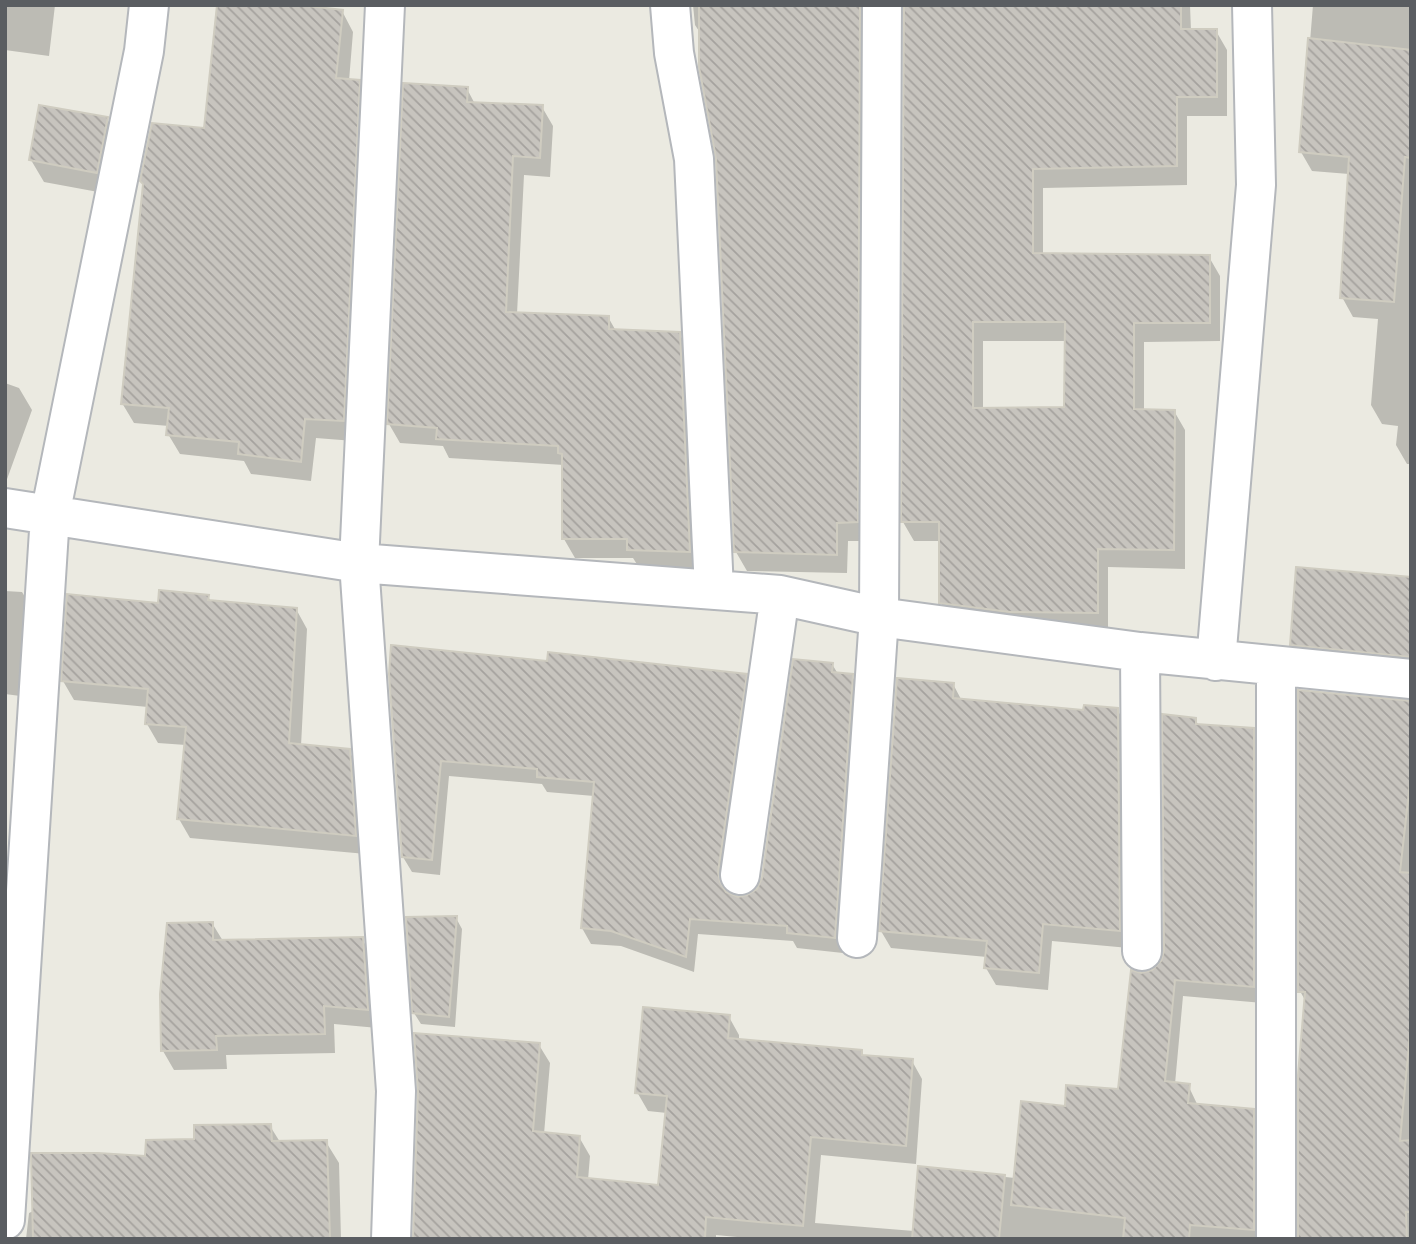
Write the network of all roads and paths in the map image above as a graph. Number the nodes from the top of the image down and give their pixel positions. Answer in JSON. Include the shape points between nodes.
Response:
{"nodes":[{"id":1,"x":149,"y":5,"type":"edge"},
{"id":2,"x":385,"y":5,"type":"edge"},
{"id":3,"x":670,"y":5,"type":"edge"},
{"id":4,"x":882,"y":5,"type":"edge"},
{"id":5,"x":1252,"y":5,"type":"edge"},
{"id":6,"x":5,"y":508,"type":"edge"},
{"id":7,"x":50,"y":515,"type":"junction"},
{"id":8,"x":359,"y":563,"type":"junction"},
{"id":9,"x":714,"y":590,"type":"junction"},
{"id":10,"x":780,"y":595,"type":"junction"},
{"id":11,"x":878,"y":617,"type":"junction"},
{"id":12,"x":1140,"y":652,"type":"junction"},
{"id":13,"x":1216,"y":661,"type":"junction"},
{"id":14,"x":1276,"y":666,"type":"junction"},
{"id":15,"x":1411,"y":679,"type":"edge"},
{"id":16,"x":740,"y":874,"type":"dead end"},
{"id":17,"x":858,"y":939,"type":"dead end"},
{"id":18,"x":1142,"y":951,"type":"dead end"},
{"id":19,"x":5,"y":1219,"type":"edge"},
{"id":20,"x":391,"y":1239,"type":"edge"},
{"id":21,"x":1276,"y":1239,"type":"edge"}],
"edges":[{"from":1,"to":7,"type":"street","via":[[142,65]]},
{"from":2,"to":8,"type":"street"},
{"from":3,"to":9,"type":"street","via":[[694,159]]},
{"from":4,"to":11,"type":"street"},
{"from":5,"to":13,"type":"street","via":[[1256,185]]},
{"from":6,"to":7,"type":"street"},
{"from":7,"to":8,"type":"street"},
{"from":7,"to":19,"type":"street"},
{"from":8,"to":9,"type":"street"},
{"from":8,"to":20,"type":"street","via":[[396,1091]]},
{"from":9,"to":10,"type":"street"},
{"from":10,"to":11,"type":"street"},
{"from":10,"to":16,"type":"street"},
{"from":11,"to":12,"type":"street"},
{"from":11,"to":17,"type":"street"},
{"from":12,"to":13,"type":"street"},
{"from":12,"to":18,"type":"street"},
{"from":13,"to":14,"type":"street"},
{"from":14,"to":15,"type":"street"},
{"from":14,"to":21,"type":"street"}]}
